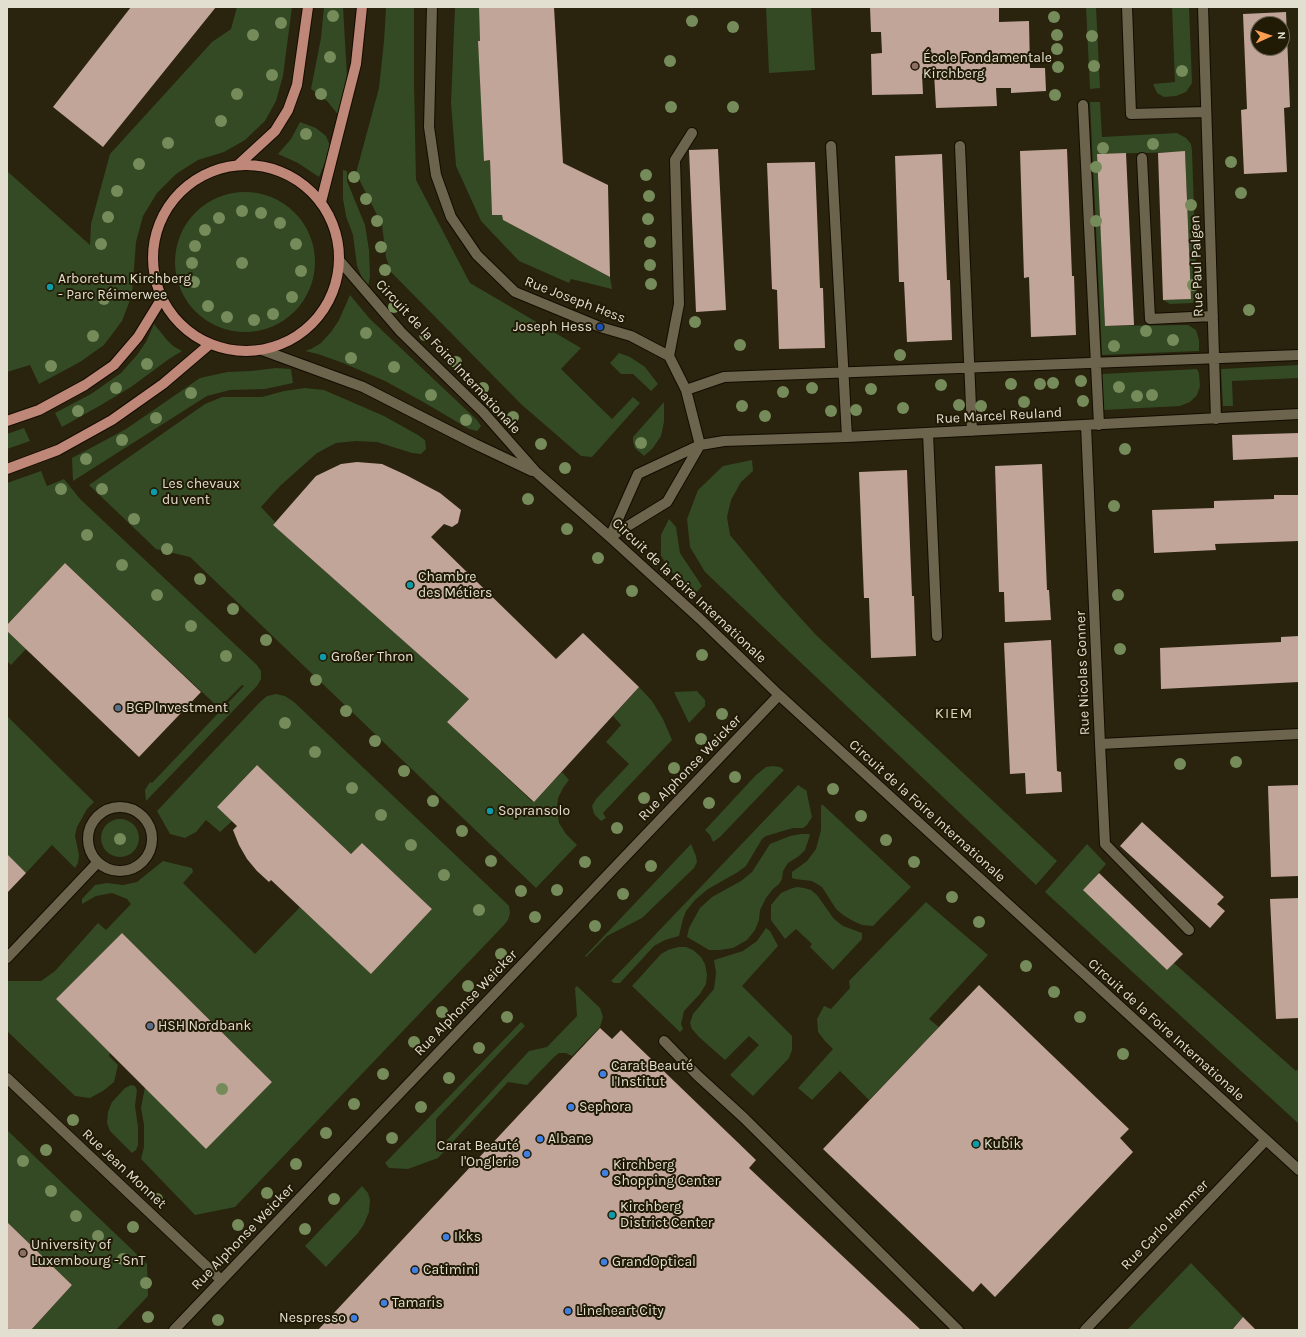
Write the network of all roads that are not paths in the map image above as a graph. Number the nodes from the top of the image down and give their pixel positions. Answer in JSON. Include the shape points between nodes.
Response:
{"nodes":[{"id":1,"x":308,"y":7,"type":"edge"},
{"id":2,"x":362,"y":7,"type":"edge"},
{"id":3,"x":432,"y":7,"type":"edge"},
{"id":4,"x":1127,"y":7,"type":"edge"},
{"id":5,"x":1203,"y":7,"type":"edge"},
{"id":6,"x":1083,"y":105,"type":"dead end"},
{"id":7,"x":1206,"y":112,"type":"junction"},
{"id":8,"x":692,"y":133,"type":"dead end"},
{"id":9,"x":831,"y":146,"type":"dead end"},
{"id":10,"x":960,"y":146,"type":"dead end"},
{"id":11,"x":1142,"y":158,"type":"dead end"},
{"id":12,"x":238,"y":165,"type":"junction"},
{"id":13,"x":321,"y":202,"type":"junction"},
{"id":14,"x":339,"y":260,"type":"junction"},
{"id":15,"x":162,"y":298,"type":"junction"},
{"id":16,"x":1213,"y":316,"type":"junction"},
{"id":17,"x":210,"y":344,"type":"junction"},
{"id":18,"x":262,"y":350,"type":"junction"},
{"id":19,"x":1299,"y":355,"type":"edge"},
{"id":20,"x":669,"y":356,"type":"junction"},
{"id":21,"x":1214,"y":358,"type":"junction"},
{"id":22,"x":1096,"y":363,"type":"junction"},
{"id":23,"x":969,"y":368,"type":"junction"},
{"id":24,"x":844,"y":373,"type":"junction"},
{"id":25,"x":686,"y":390,"type":"junction"},
{"id":26,"x":1299,"y":414,"type":"edge"},
{"id":27,"x":1216,"y":419,"type":"junction"},
{"id":28,"x":7,"y":421,"type":"edge"},
{"id":29,"x":1086,"y":425,"type":"junction"},
{"id":30,"x":1099,"y":425,"type":"junction"},
{"id":31,"x":972,"y":431,"type":"junction"},
{"id":32,"x":928,"y":433,"type":"junction"},
{"id":33,"x":847,"y":437,"type":"junction"},
{"id":34,"x":700,"y":445,"type":"junction"},
{"id":35,"x":7,"y":469,"type":"edge"},
{"id":36,"x":536,"y":472,"type":"junction"},
{"id":37,"x":610,"y":537,"type":"junction"},
{"id":38,"x":937,"y":636,"type":"dead end"},
{"id":39,"x":779,"y":695,"type":"junction"},
{"id":40,"x":1299,"y":734,"type":"edge"},
{"id":41,"x":1100,"y":744,"type":"junction"},
{"id":42,"x":97,"y":863,"type":"junction"},
{"id":43,"x":1189,"y":930,"type":"dead end"},
{"id":44,"x":7,"y":958,"type":"edge"},
{"id":45,"x":664,"y":1041,"type":"dead end"},
{"id":46,"x":7,"y":1078,"type":"edge"},
{"id":47,"x":1266,"y":1140,"type":"junction"},
{"id":48,"x":1299,"y":1170,"type":"edge"},
{"id":49,"x":221,"y":1280,"type":"junction"},
{"id":50,"x":174,"y":1330,"type":"edge"},
{"id":51,"x":958,"y":1330,"type":"edge"},
{"id":52,"x":1085,"y":1330,"type":"edge"}],
"edges":[{"from":1,"to":12,"type":"main road","via":[[297,85],[288,110],[275,131]]},
{"from":2,"to":13,"type":"main road","via":[[356,64]]},
{"from":3,"to":20,"type":"street","name":"Rue Joseph Hess","via":[[429,127],[436,175],[451,217],[477,255],[515,292],[600,327],[631,336]]},
{"from":4,"to":7,"type":"street","via":[[1131,114]]},
{"from":5,"to":7,"type":"street","name":"Rue Paul Palgen"},
{"from":6,"to":22,"type":"street"},
{"from":7,"to":16,"type":"street","name":"Rue Paul Palgen"},
{"from":8,"to":20,"type":"street","via":[[675,160],[679,304]]},
{"from":9,"to":24,"type":"street"},
{"from":10,"to":23,"type":"street"},
{"from":11,"to":16,"type":"street","via":[[1150,320]]},
{"from":12,"to":13,"type":"main road","via":[[264,165],[294,177]]},
{"from":12,"to":15,"type":"main road","via":[[216,170],[196,179],[178,194],[165,212],[157,232],[153,254],[155,277]]},
{"from":13,"to":14,"type":"main road","via":[[338,240]]},
{"from":14,"to":18,"type":"main road","via":[[337,282],[326,305],[310,326],[288,341]]},
{"from":14,"to":36,"type":"street","name":"Circuit de la Foire Internationale","via":[[401,332],[483,412]]},
{"from":15,"to":17,"type":"main road","via":[[174,317]]},
{"from":15,"to":28,"type":"main road","via":[[138,337],[114,366],[39,410]]},
{"from":16,"to":21,"type":"street","name":"Rue Paul Palgen"},
{"from":17,"to":18,"type":"main road","via":[[235,350]]},
{"from":17,"to":35,"type":"main road","via":[[163,384],[112,420],[58,450]]},
{"from":18,"to":36,"type":"street","name":"Circuit de la Foire Internationale","via":[[363,387]]},
{"from":19,"to":21,"type":"street"},
{"from":20,"to":25,"type":"street"},
{"from":21,"to":22,"type":"street"},
{"from":21,"to":27,"type":"street","name":"Rue Paul Palgen"},
{"from":22,"to":23,"type":"street"},
{"from":22,"to":30,"type":"street"},
{"from":23,"to":24,"type":"street"},
{"from":23,"to":31,"type":"street"},
{"from":24,"to":25,"type":"street","via":[[724,377]]},
{"from":24,"to":33,"type":"street"},
{"from":25,"to":34,"type":"street"},
{"from":26,"to":27,"type":"street","name":"Rue Marcel Reuland"},
{"from":27,"to":30,"type":"street","name":"Rue Marcel Reuland"},
{"from":29,"to":30,"type":"street","name":"Rue Marcel Reuland"},
{"from":29,"to":31,"type":"street","name":"Rue Marcel Reuland"},
{"from":29,"to":41,"type":"street","name":"Rue Nicolas Gonner"},
{"from":31,"to":32,"type":"street","name":"Rue Marcel Reuland"},
{"from":32,"to":33,"type":"street","name":"Rue Marcel Reuland"},
{"from":32,"to":38,"type":"street"},
{"from":33,"to":34,"type":"street","name":"Rue Marcel Reuland","via":[[724,440]]},
{"from":34,"to":37,"type":"street","via":[[667,502]]},
{"from":34,"to":37,"type":"street","via":[[638,474]]},
{"from":36,"to":37,"type":"street","name":"Circuit de la Foire Internationale"},
{"from":37,"to":39,"type":"street","name":"Circuit de la Foire Internationale"},
{"from":39,"to":47,"type":"street","name":"Circuit de la Foire Internationale"},
{"from":39,"to":49,"type":"street","name":"Rue Alphonse Weicker"},
{"from":40,"to":41,"type":"street","name":"Rue Nicolas Gonner"},
{"from":41,"to":43,"type":"street","via":[[1105,844]]},
{"from":42,"to":42,"type":"street","via":[[115,872],[126,872],[143,862],[149,854],[152,834],[149,824],[142,816],[134,810],[114,807],[104,810],[96,817],[87,835],[89,850]]},
{"from":42,"to":44,"type":"street"},
{"from":45,"to":51,"type":"street"},
{"from":46,"to":49,"type":"street","name":"Rue Jean Monnet"},
{"from":47,"to":48,"type":"street","name":"Circuit de la Foire Internationale"},
{"from":47,"to":52,"type":"street","name":"Rue Carlo Hemmer"},
{"from":49,"to":50,"type":"street","name":"Rue Alphonse Weicker"}]}
